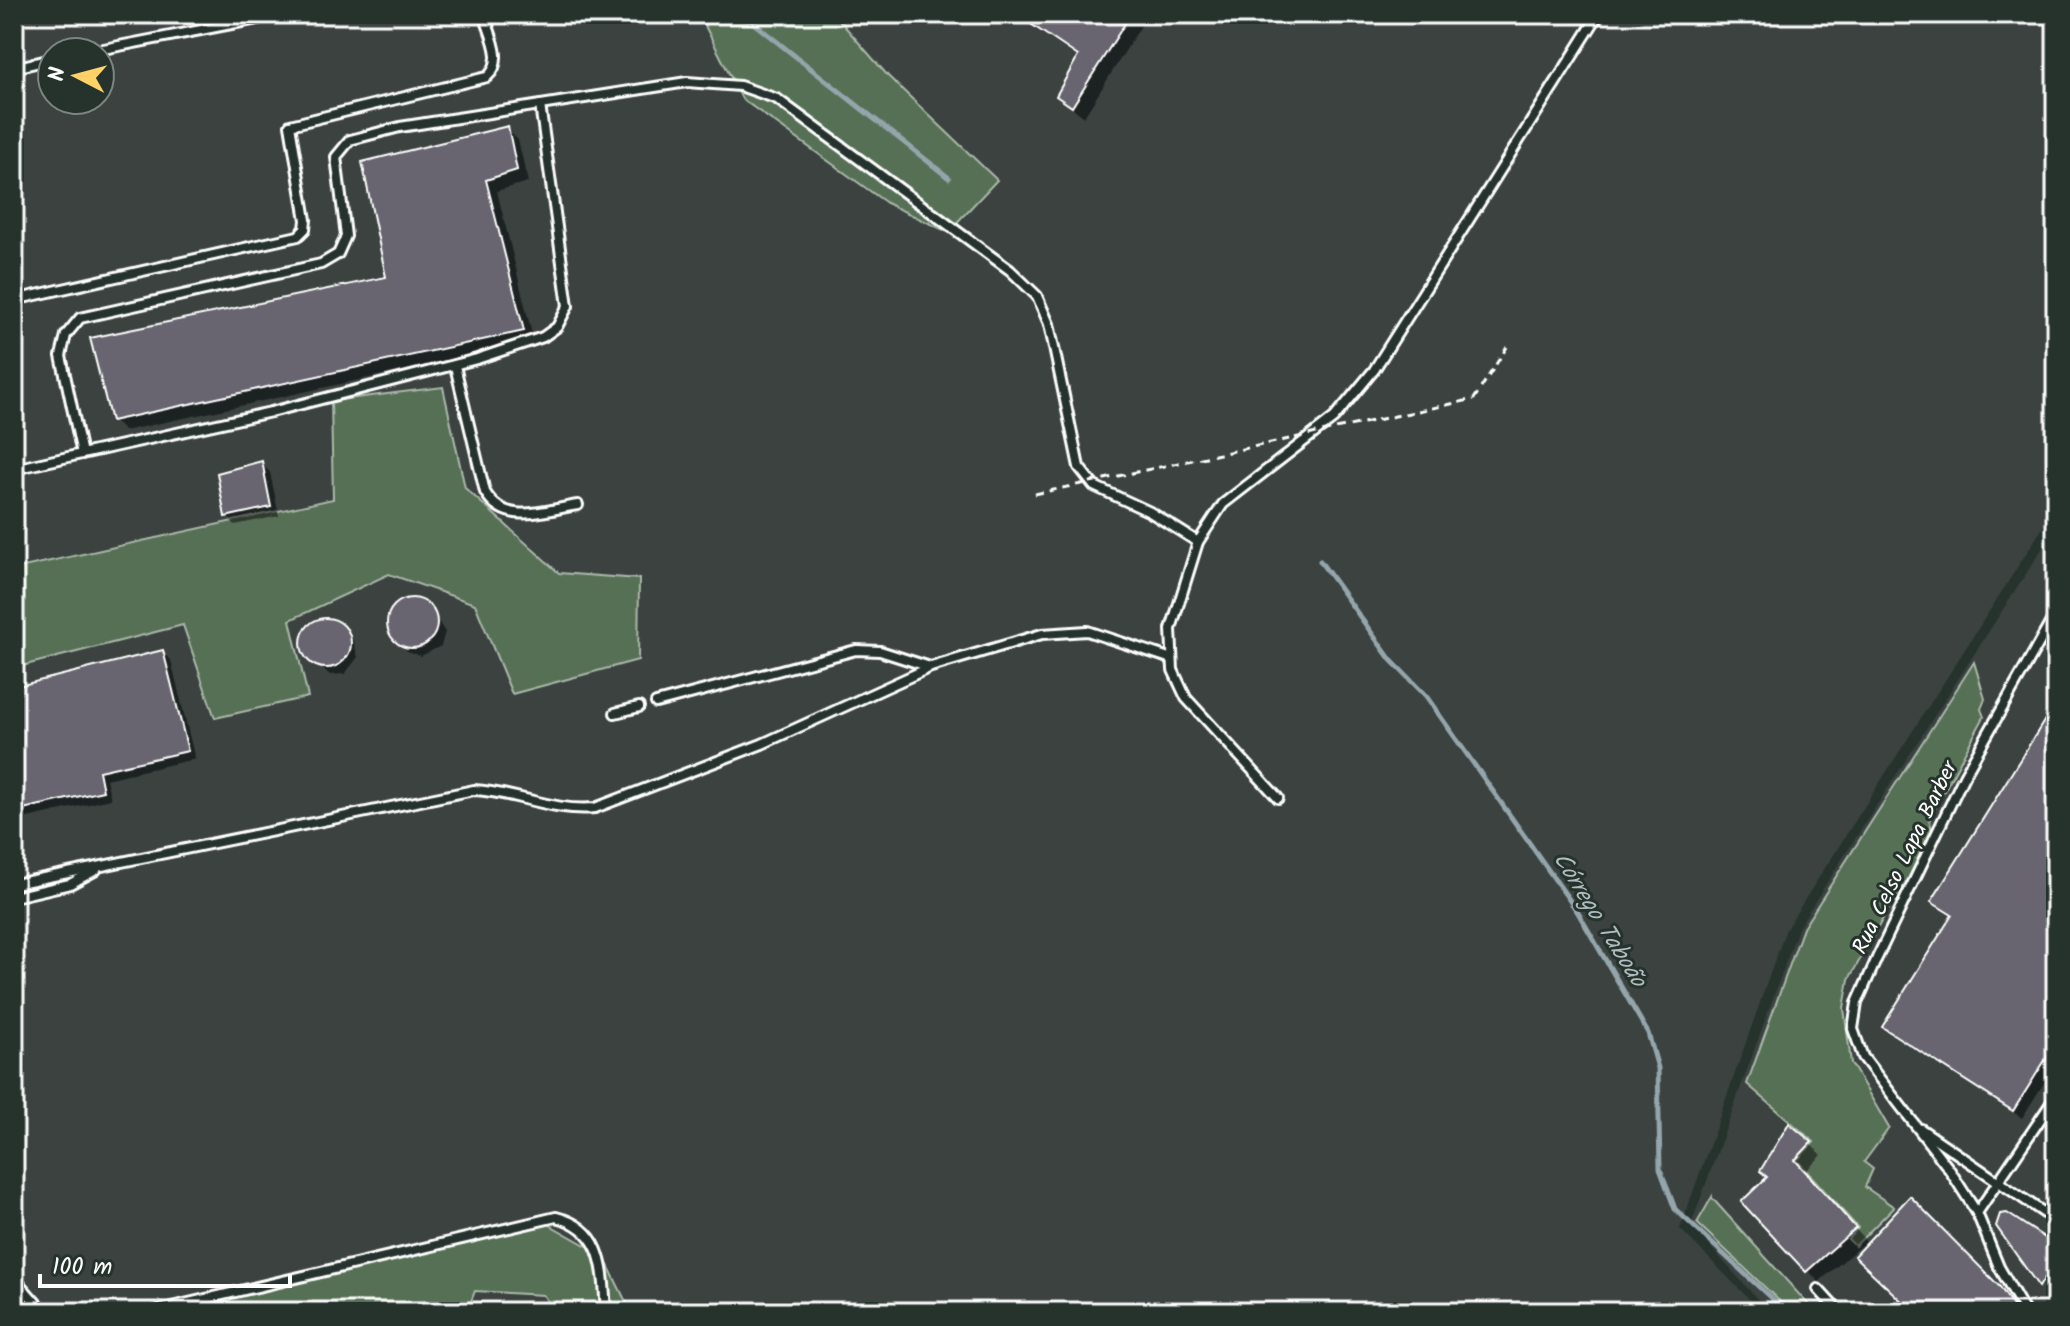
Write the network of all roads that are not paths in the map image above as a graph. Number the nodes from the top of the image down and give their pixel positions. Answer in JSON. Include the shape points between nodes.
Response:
{"nodes":[{"id":1,"x":283,"y":14,"type":"edge"},
{"id":2,"x":484,"y":14,"type":"edge"},
{"id":3,"x":1599,"y":14,"type":"edge"},
{"id":4,"x":116,"y":47,"type":"edge"},
{"id":5,"x":36,"y":63,"type":"edge"},
{"id":6,"x":14,"y":68,"type":"edge"},
{"id":7,"x":540,"y":105,"type":"junction"},
{"id":8,"x":14,"y":300,"type":"edge"},
{"id":9,"x":455,"y":366,"type":"junction"},
{"id":10,"x":82,"y":454,"type":"junction"},
{"id":11,"x":14,"y":469,"type":"edge"},
{"id":12,"x":578,"y":505,"type":"dead end"},
{"id":13,"x":1198,"y":542,"type":"junction"},
{"id":14,"x":2056,"y":613,"type":"edge"},
{"id":15,"x":1172,"y":659,"type":"junction"},
{"id":16,"x":931,"y":667,"type":"junction"},
{"id":17,"x":656,"y":703,"type":"dead end"},
{"id":18,"x":639,"y":707,"type":"dead end"},
{"id":19,"x":615,"y":713,"type":"dead end"},
{"id":20,"x":1278,"y":798,"type":"dead end"},
{"id":21,"x":106,"y":864,"type":"junction"},
{"id":22,"x":14,"y":884,"type":"edge"},
{"id":23,"x":14,"y":897,"type":"edge"},
{"id":24,"x":2056,"y":1096,"type":"edge"},
{"id":25,"x":1910,"y":1121,"type":"junction"},
{"id":26,"x":1997,"y":1184,"type":"junction"},
{"id":27,"x":1977,"y":1213,"type":"junction"},
{"id":28,"x":2056,"y":1221,"type":"edge"},
{"id":29,"x":14,"y":1278,"type":"edge"},
{"id":30,"x":1818,"y":1289,"type":"dead end"},
{"id":31,"x":44,"y":1312,"type":"edge"},
{"id":32,"x":150,"y":1312,"type":"edge"},
{"id":33,"x":606,"y":1312,"type":"edge"},
{"id":34,"x":1839,"y":1312,"type":"edge"},
{"id":35,"x":2025,"y":1312,"type":"edge"}],
"edges":[{"from":1,"to":4,"type":"lane"},
{"from":2,"to":8,"type":"lane","via":[[498,61],[487,77],[290,125],[306,220],[298,236]]},
{"from":3,"to":13,"type":"lane","via":[[1374,370],[1334,418],[1223,504]]},
{"from":5,"to":6,"type":"lane"},
{"from":7,"to":9,"type":"lane","via":[[568,306],[557,327],[543,337]]},
{"from":7,"to":10,"type":"lane","via":[[350,140],[336,157],[346,236],[338,254],[321,264],[80,318],[66,335],[61,356]]},
{"from":7,"to":13,"type":"lane","via":[[687,82],[740,86],[777,99],[1010,270],[1037,296],[1049,324],[1079,467],[1094,486]]},
{"from":9,"to":10,"type":"lane"},
{"from":9,"to":12,"type":"lane","via":[[485,492],[494,508],[509,514]]},
{"from":10,"to":11,"type":"lane"},
{"from":13,"to":15,"type":"lane","via":[[1171,629]]},
{"from":14,"to":25,"type":"lane","name":"Rua Celso Lapa Barber","via":[[1964,776],[1857,1003],[1853,1029],[1863,1057]]},
{"from":15,"to":16,"type":"lane","via":[[1087,631],[1042,634]]},
{"from":15,"to":20,"type":"lane","via":[[1186,698]]},
{"from":16,"to":17,"type":"lane","via":[[880,651],[856,650]]},
{"from":16,"to":21,"type":"lane","via":[[762,744],[595,808],[572,810],[474,790]]},
{"from":18,"to":19,"type":"lane"},
{"from":21,"to":22,"type":"lane"},
{"from":21,"to":23,"type":"lane","via":[[70,884]]},
{"from":24,"to":26,"type":"lane"},
{"from":25,"to":26,"type":"lane","name":"Rua Celso Lapa Barber"},
{"from":25,"to":27,"type":"lane","name":"Rua Celso Lapa Barber"},
{"from":26,"to":27,"type":"lane"},
{"from":26,"to":28,"type":"lane","name":"Rua Celso Lapa Barber"},
{"from":27,"to":35,"type":"lane","name":"Rua Celso Lapa Barber"},
{"from":29,"to":31,"type":"lane"},
{"from":30,"to":34,"type":"lane"},
{"from":32,"to":33,"type":"lane","via":[[556,1217],[574,1224],[598,1247]]}]}
